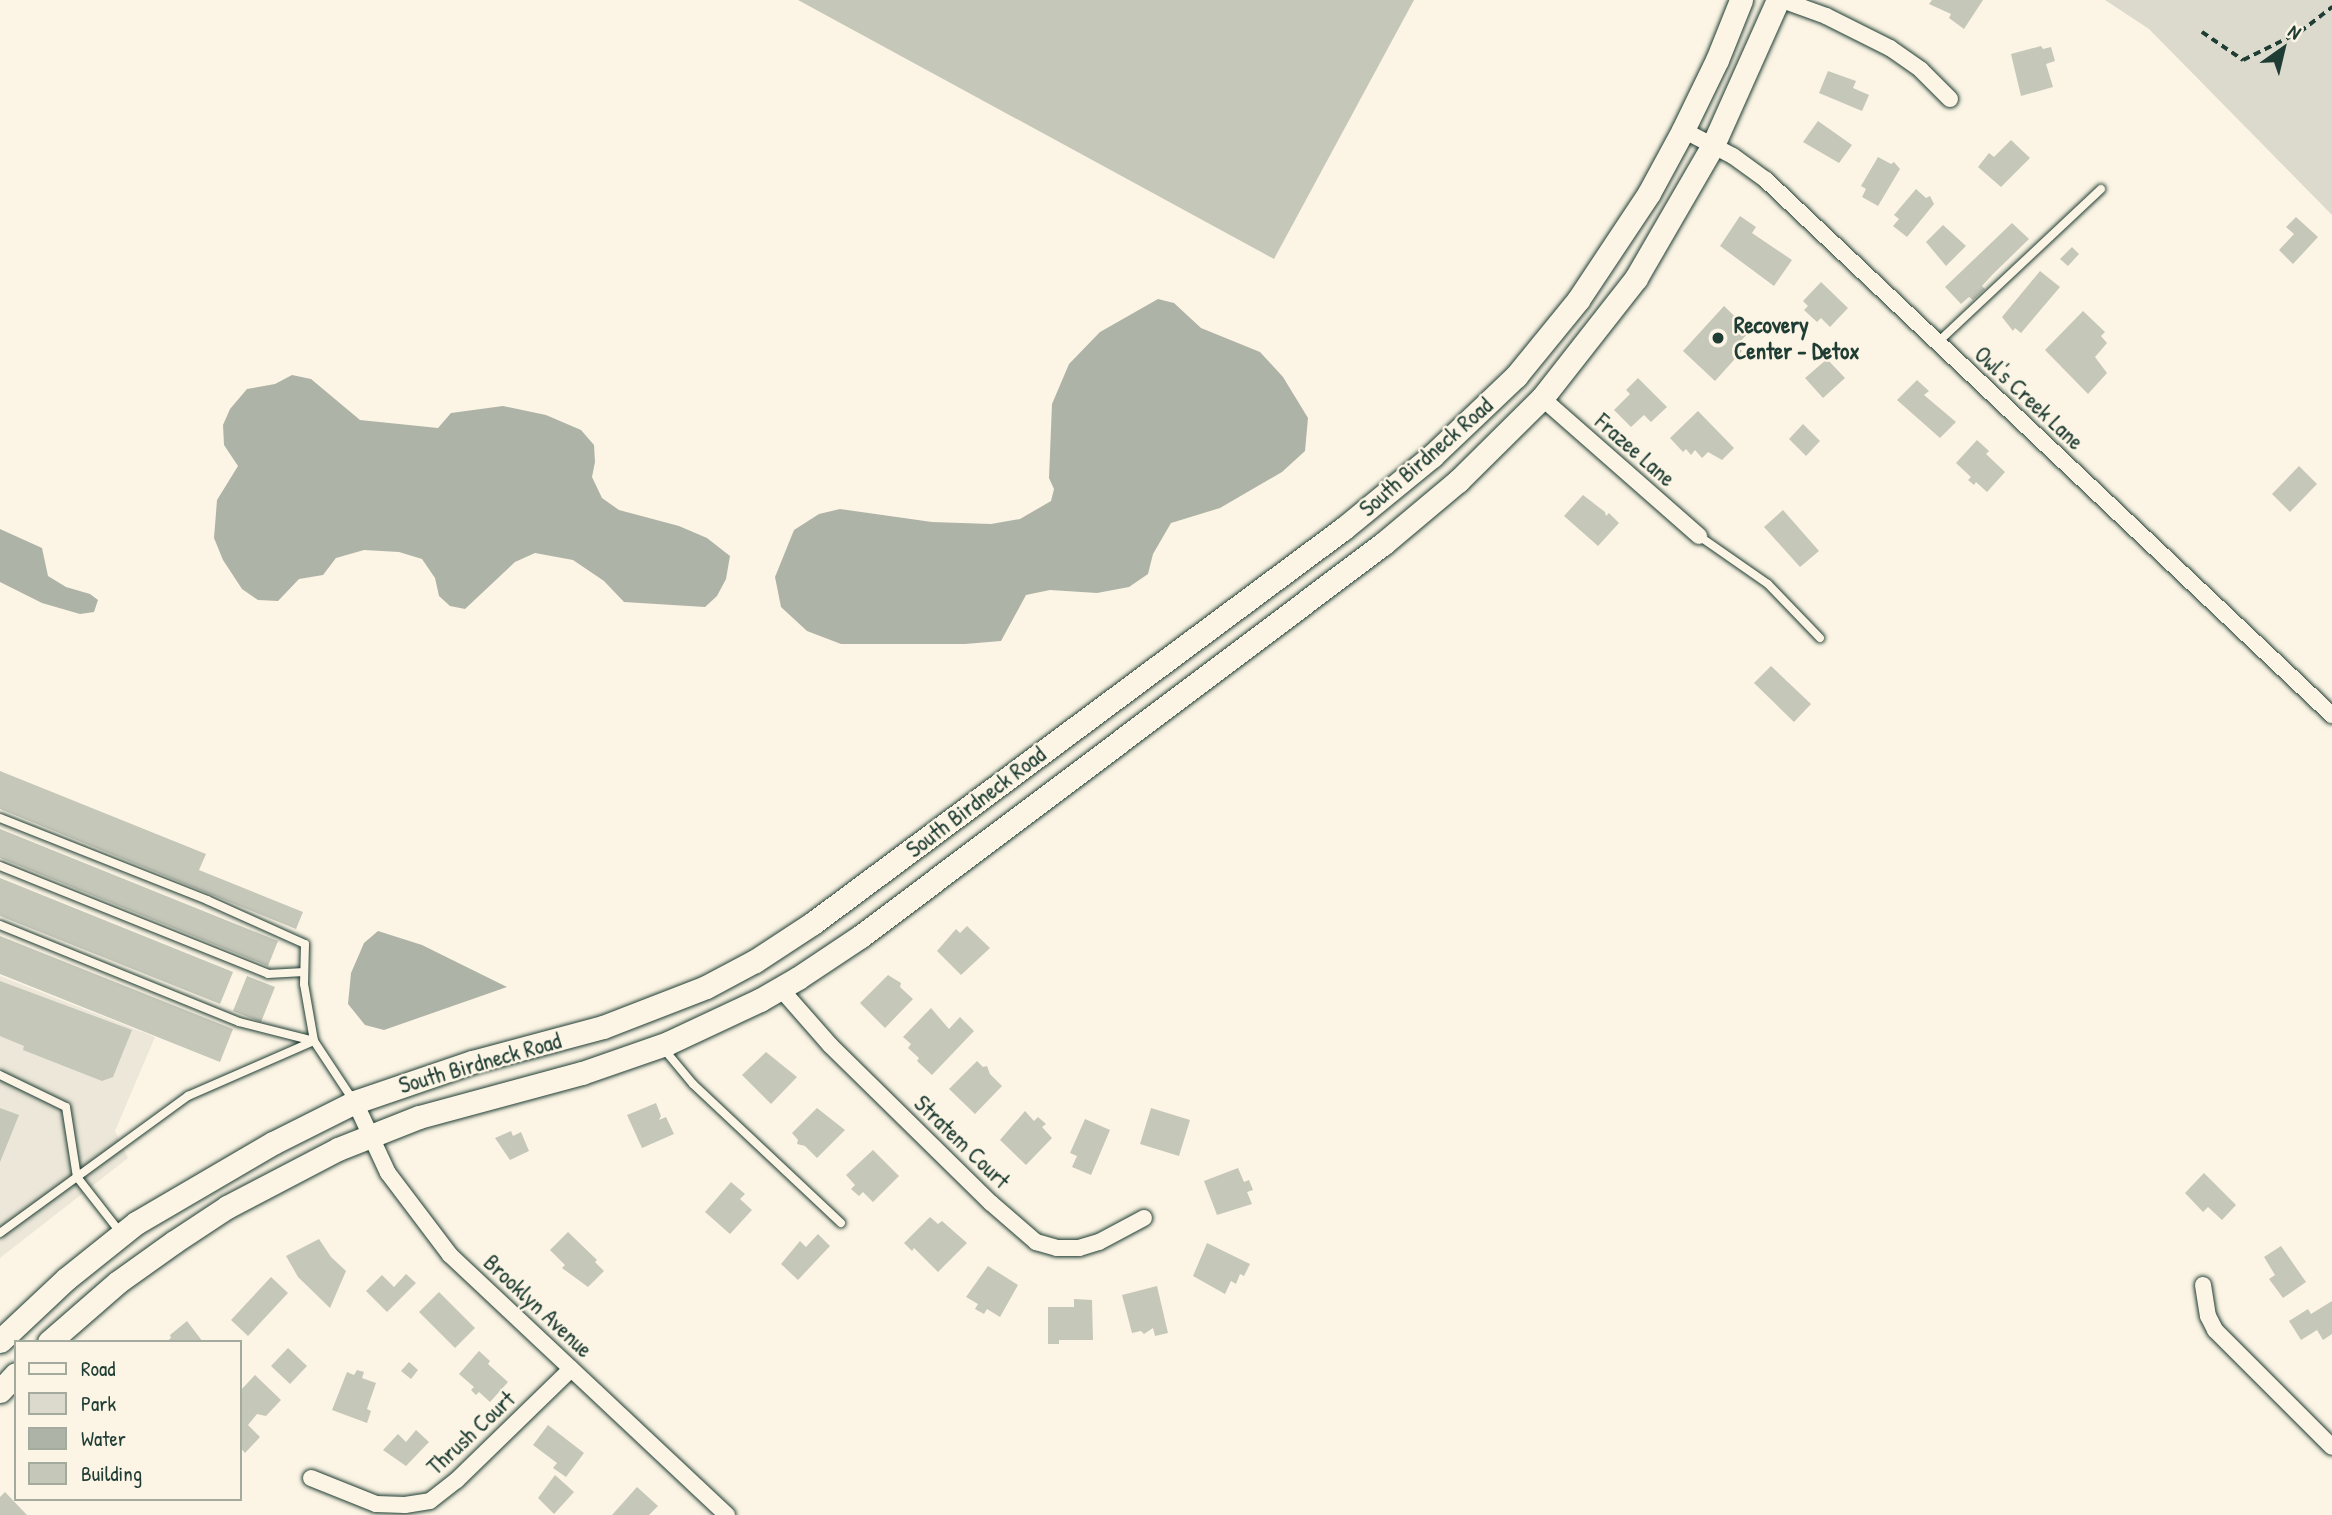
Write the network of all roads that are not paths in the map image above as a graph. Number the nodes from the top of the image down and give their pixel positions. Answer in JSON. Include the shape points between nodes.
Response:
{"nodes":[{"id":1,"x":1741,"y":0,"type":"edge"},
{"id":2,"x":1780,"y":0,"type":"edge"},
{"id":3,"x":1950,"y":99,"type":"dead end"},
{"id":4,"x":1683,"y":130,"type":"junction"},
{"id":5,"x":1713,"y":145,"type":"junction"},
{"id":6,"x":2101,"y":189,"type":"dead end"},
{"id":7,"x":1937,"y":343,"type":"junction"},
{"id":8,"x":1542,"y":398,"type":"junction"},
{"id":9,"x":1699,"y":536,"type":"joint"},
{"id":10,"x":1820,"y":638,"type":"dead end"},
{"id":11,"x":2332,"y":715,"type":"edge"},
{"id":12,"x":0,"y":818,"type":"edge"},
{"id":13,"x":0,"y":866,"type":"edge"},
{"id":14,"x":0,"y":925,"type":"edge"},
{"id":15,"x":304,"y":972,"type":"junction"},
{"id":16,"x":780,"y":988,"type":"junction"},
{"id":17,"x":314,"y":1041,"type":"junction"},
{"id":18,"x":661,"y":1045,"type":"junction"},
{"id":19,"x":0,"y":1074,"type":"edge"},
{"id":20,"x":355,"y":1102,"type":"junction"},
{"id":21,"x":372,"y":1135,"type":"junction"},
{"id":22,"x":77,"y":1177,"type":"junction"},
{"id":23,"x":1144,"y":1218,"type":"dead end"},
{"id":24,"x":841,"y":1223,"type":"dead end"},
{"id":25,"x":0,"y":1233,"type":"edge"},
{"id":26,"x":122,"y":1235,"type":"junction"},
{"id":27,"x":2203,"y":1285,"type":"dead end"},
{"id":28,"x":51,"y":1340,"type":"edge"},
{"id":29,"x":0,"y":1341,"type":"edge"},
{"id":30,"x":571,"y":1368,"type":"junction"},
{"id":31,"x":14,"y":1376,"type":"edge"},
{"id":32,"x":0,"y":1391,"type":"edge"},
{"id":33,"x":2332,"y":1447,"type":"edge"},
{"id":34,"x":311,"y":1478,"type":"dead end"},
{"id":35,"x":723,"y":1514,"type":"edge"}],
"edges":[{"from":1,"to":4,"type":"main road","name":"South Birdneck Road"},
{"from":2,"to":3,"type":"street","via":[[1826,16],[1890,48]]},
{"from":2,"to":5,"type":"main road","name":"South Birdneck Road"},
{"from":4,"to":5,"type":"street","name":"Owl's Creek Lane"},
{"from":4,"to":20,"type":"main road","name":"South Birdneck Road","via":[[1578,300],[1516,376],[1432,456],[1344,528],[824,915],[755,961],[651,1010]]},
{"from":5,"to":7,"type":"street","name":"Owl's Creek Lane","via":[[1766,180]]},
{"from":5,"to":8,"type":"main road","name":"South Birdneck Road","via":[[1636,278]]},
{"from":6,"to":7,"type":"lane"},
{"from":7,"to":11,"type":"street","name":"Owl's Creek Lane"},
{"from":8,"to":9,"type":"street","name":"Frazee Lane"},
{"from":8,"to":16,"type":"main road","name":"South Birdneck Road","via":[[1458,481],[1384,543],[861,936]]},
{"from":9,"to":10,"type":"lane","via":[[1768,584]]},
{"from":12,"to":15,"type":"lane","via":[[305,944]]},
{"from":13,"to":15,"type":"lane","via":[[268,974]]},
{"from":14,"to":17,"type":"lane","via":[[239,1022]]},
{"from":15,"to":17,"type":"lane"},
{"from":16,"to":18,"type":"main road","name":"South Birdneck Road"},
{"from":16,"to":23,"type":"street","name":"Stratem Court","via":[[830,1045],[1037,1242],[1079,1248]]},
{"from":17,"to":20,"type":"lane"},
{"from":17,"to":22,"type":"lane","via":[[188,1096]]},
{"from":18,"to":21,"type":"main road","name":"South Birdneck Road","via":[[583,1073],[460,1104]]},
{"from":18,"to":24,"type":"lane","via":[[693,1084]]},
{"from":19,"to":22,"type":"lane","via":[[66,1107]]},
{"from":20,"to":21,"type":"street","name":"Brooklyn Avenue"},
{"from":20,"to":26,"type":"main road","name":"South Birdneck Road","via":[[198,1185]]},
{"from":21,"to":28,"type":"main road","name":"South Birdneck Road","via":[[227,1207],[118,1282]]},
{"from":21,"to":30,"type":"street","name":"Brooklyn Avenue","via":[[388,1173],[450,1255]]},
{"from":22,"to":25,"type":"lane"},
{"from":22,"to":26,"type":"lane"},
{"from":26,"to":29,"type":"main road","name":"South Birdneck Road","via":[[66,1279]]},
{"from":27,"to":33,"type":"street","via":[[2215,1330]]},
{"from":30,"to":34,"type":"street","name":"Thrush Court","via":[[430,1501],[376,1504]]},
{"from":30,"to":35,"type":"street","name":"Brooklyn Avenue"},
{"from":31,"to":32,"type":"main road"}]}
